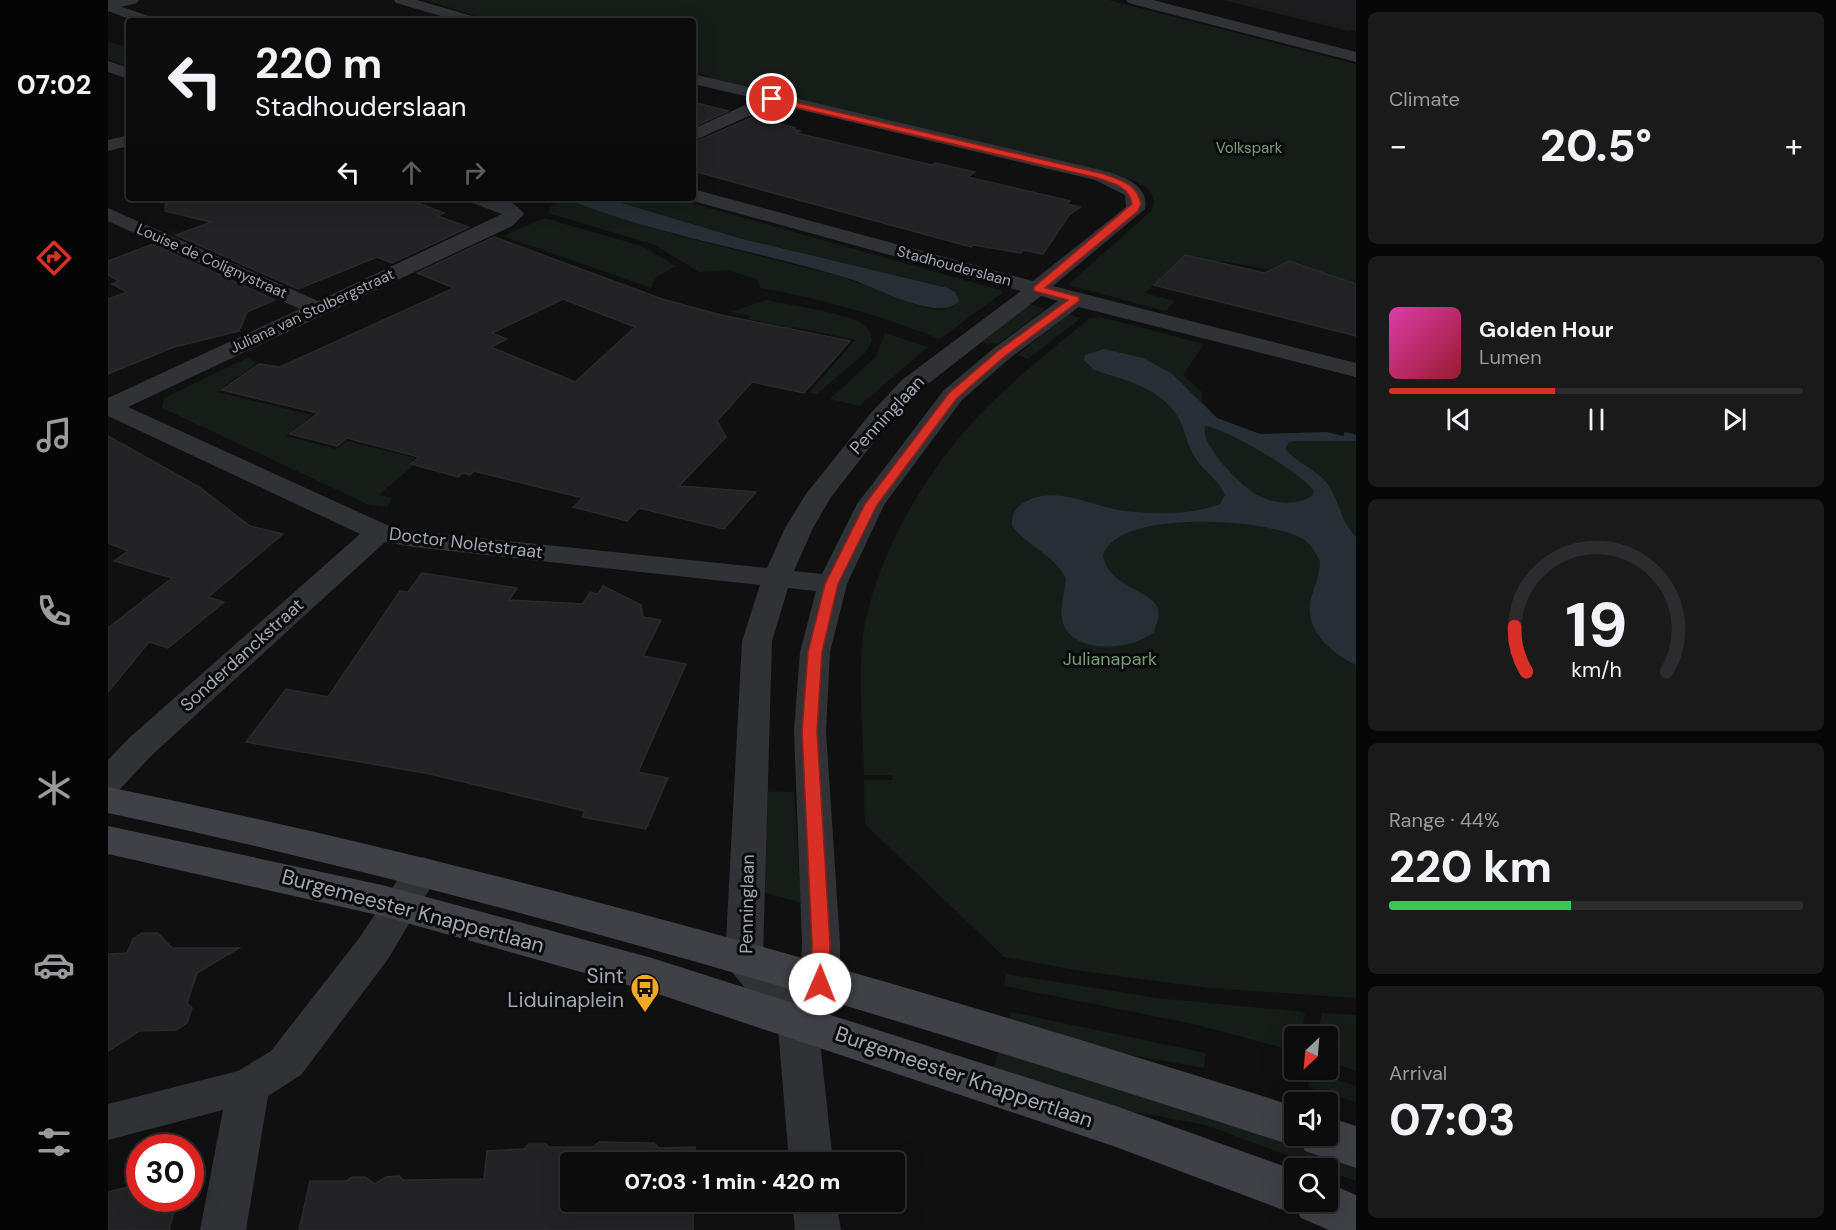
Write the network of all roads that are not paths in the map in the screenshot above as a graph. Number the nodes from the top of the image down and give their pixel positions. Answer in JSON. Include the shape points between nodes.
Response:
{"nodes":[{"id":1,"x":131,"y":0,"type":"edge"},
{"id":2,"x":401,"y":0,"type":"edge"},
{"id":3,"x":1134,"y":0,"type":"edge"},
{"id":4,"x":108,"y":6,"type":"edge"},
{"id":5,"x":141,"y":18,"type":"edge"},
{"id":6,"x":464,"y":18,"type":"edge"},
{"id":7,"x":1356,"y":57,"type":"edge"},
{"id":8,"x":108,"y":66,"type":"edge"},
{"id":9,"x":126,"y":73,"type":"edge"},
{"id":10,"x":696,"y":80,"type":"edge"},
{"id":11,"x":772,"y":99,"type":"junction"},
{"id":12,"x":696,"y":135,"type":"edge"},
{"id":13,"x":126,"y":141,"type":"edge"},
{"id":14,"x":108,"y":146,"type":"edge"},
{"id":15,"x":696,"y":196,"type":"edge"},
{"id":16,"x":486,"y":201,"type":"edge"},
{"id":17,"x":108,"y":214,"type":"edge"},
{"id":18,"x":1037,"y":289,"type":"junction"},
{"id":19,"x":1075,"y":299,"type":"junction"},
{"id":20,"x":317,"y":309,"type":"junction"},
{"id":21,"x":1356,"y":370,"type":"edge"},
{"id":22,"x":108,"y":407,"type":"edge"},
{"id":23,"x":379,"y":532,"type":"junction"},
{"id":24,"x":777,"y":577,"type":"junction"},
{"id":25,"x":832,"y":584,"type":"junction"},
{"id":26,"x":108,"y":781,"type":"edge"},
{"id":27,"x":108,"y":800,"type":"edge"},
{"id":28,"x":108,"y":840,"type":"edge"},
{"id":29,"x":423,"y":870,"type":"junction"},
{"id":30,"x":400,"y":905,"type":"junction"},
{"id":31,"x":744,"y":959,"type":"junction"},
{"id":32,"x":820,"y":984,"type":"junction"},
{"id":33,"x":798,"y":1022,"type":"junction"},
{"id":34,"x":249,"y":1086,"type":"junction"},
{"id":35,"x":108,"y":1122,"type":"edge"},
{"id":36,"x":1284,"y":1123,"type":"edge"},
{"id":37,"x":1338,"y":1141,"type":"edge"},
{"id":38,"x":1356,"y":1147,"type":"edge"},
{"id":39,"x":810,"y":1152,"type":"edge"},
{"id":40,"x":1284,"y":1188,"type":"edge"},
{"id":41,"x":1338,"y":1210,"type":"edge"},
{"id":42,"x":815,"y":1212,"type":"edge"},
{"id":43,"x":1356,"y":1218,"type":"edge"},
{"id":44,"x":223,"y":1230,"type":"edge"},
{"id":45,"x":818,"y":1230,"type":"edge"}],
"edges":[{"from":1,"to":4,"type":"street"},
{"from":2,"to":6,"type":"street"},
{"from":3,"to":7,"type":"street"},
{"from":4,"to":5,"type":"street"},
{"from":8,"to":9,"type":"street"},
{"from":10,"to":11,"type":"street","name":"Penninglaan"},
{"from":11,"to":12,"type":"street"},
{"from":11,"to":18,"type":"street","name":"Penninglaan","via":[[1101,176],[1128,187],[1135,194],[1134,209]]},
{"from":13,"to":14,"type":"street"},
{"from":15,"to":18,"type":"street","name":"Stadhouderslaan"},
{"from":16,"to":20,"type":"street","name":"Juliana van Stolbergstraat","via":[[514,214],[505,222]]},
{"from":17,"to":20,"type":"street","name":"Louise de Colignystraat"},
{"from":18,"to":19,"type":"street","name":"Stadhouderslaan"},
{"from":18,"to":24,"type":"street","name":"Penninglaan","via":[[929,370],[879,419],[819,494]]},
{"from":19,"to":21,"type":"street","name":"Stadhouderslaan"},
{"from":19,"to":25,"type":"street","name":"Penninglaan","via":[[953,395],[871,504]]},
{"from":20,"to":22,"type":"street","name":"Juliana van Stolbergstraat"},
{"from":22,"to":23,"type":"street","name":"Doctor Noletstraat"},
{"from":23,"to":24,"type":"street","name":"Doctor Noletstraat","via":[[413,539]]},
{"from":23,"to":26,"type":"street","name":"Sonderdanckstraat","via":[[140,747]]},
{"from":24,"to":25,"type":"street"},
{"from":24,"to":31,"type":"street","name":"Penninglaan","via":[[757,641]]},
{"from":25,"to":32,"type":"street","name":"Penninglaan","via":[[815,652],[810,731]]},
{"from":27,"to":29,"type":"main road","name":"Burgemeester Knappertlaan"},
{"from":28,"to":30,"type":"main road","name":"Burgemeester Knappertlaan","via":[[233,864]]},
{"from":29,"to":30,"type":"street"},
{"from":29,"to":31,"type":"main road","name":"Burgemeester Knappertlaan"},
{"from":30,"to":33,"type":"main road","name":"Burgemeester Knappertlaan","via":[[652,975]]},
{"from":30,"to":34,"type":"street","via":[[374,948],[286,1063]]},
{"from":31,"to":32,"type":"main road","name":"Burgemeester Knappertlaan"},
{"from":31,"to":33,"type":"street","name":"Penninglaan"},
{"from":32,"to":33,"type":"street","name":"Penninglaan"},
{"from":32,"to":36,"type":"main road","name":"Burgemeester Knappertlaan","via":[[990,1030]]},
{"from":33,"to":39,"type":"street"},
{"from":33,"to":40,"type":"main road","name":"Burgemeester Knappertlaan"},
{"from":34,"to":35,"type":"street"},
{"from":34,"to":44,"type":"street"},
{"from":37,"to":38,"type":"main road"},
{"from":41,"to":43,"type":"main road"},
{"from":42,"to":45,"type":"street"}]}
